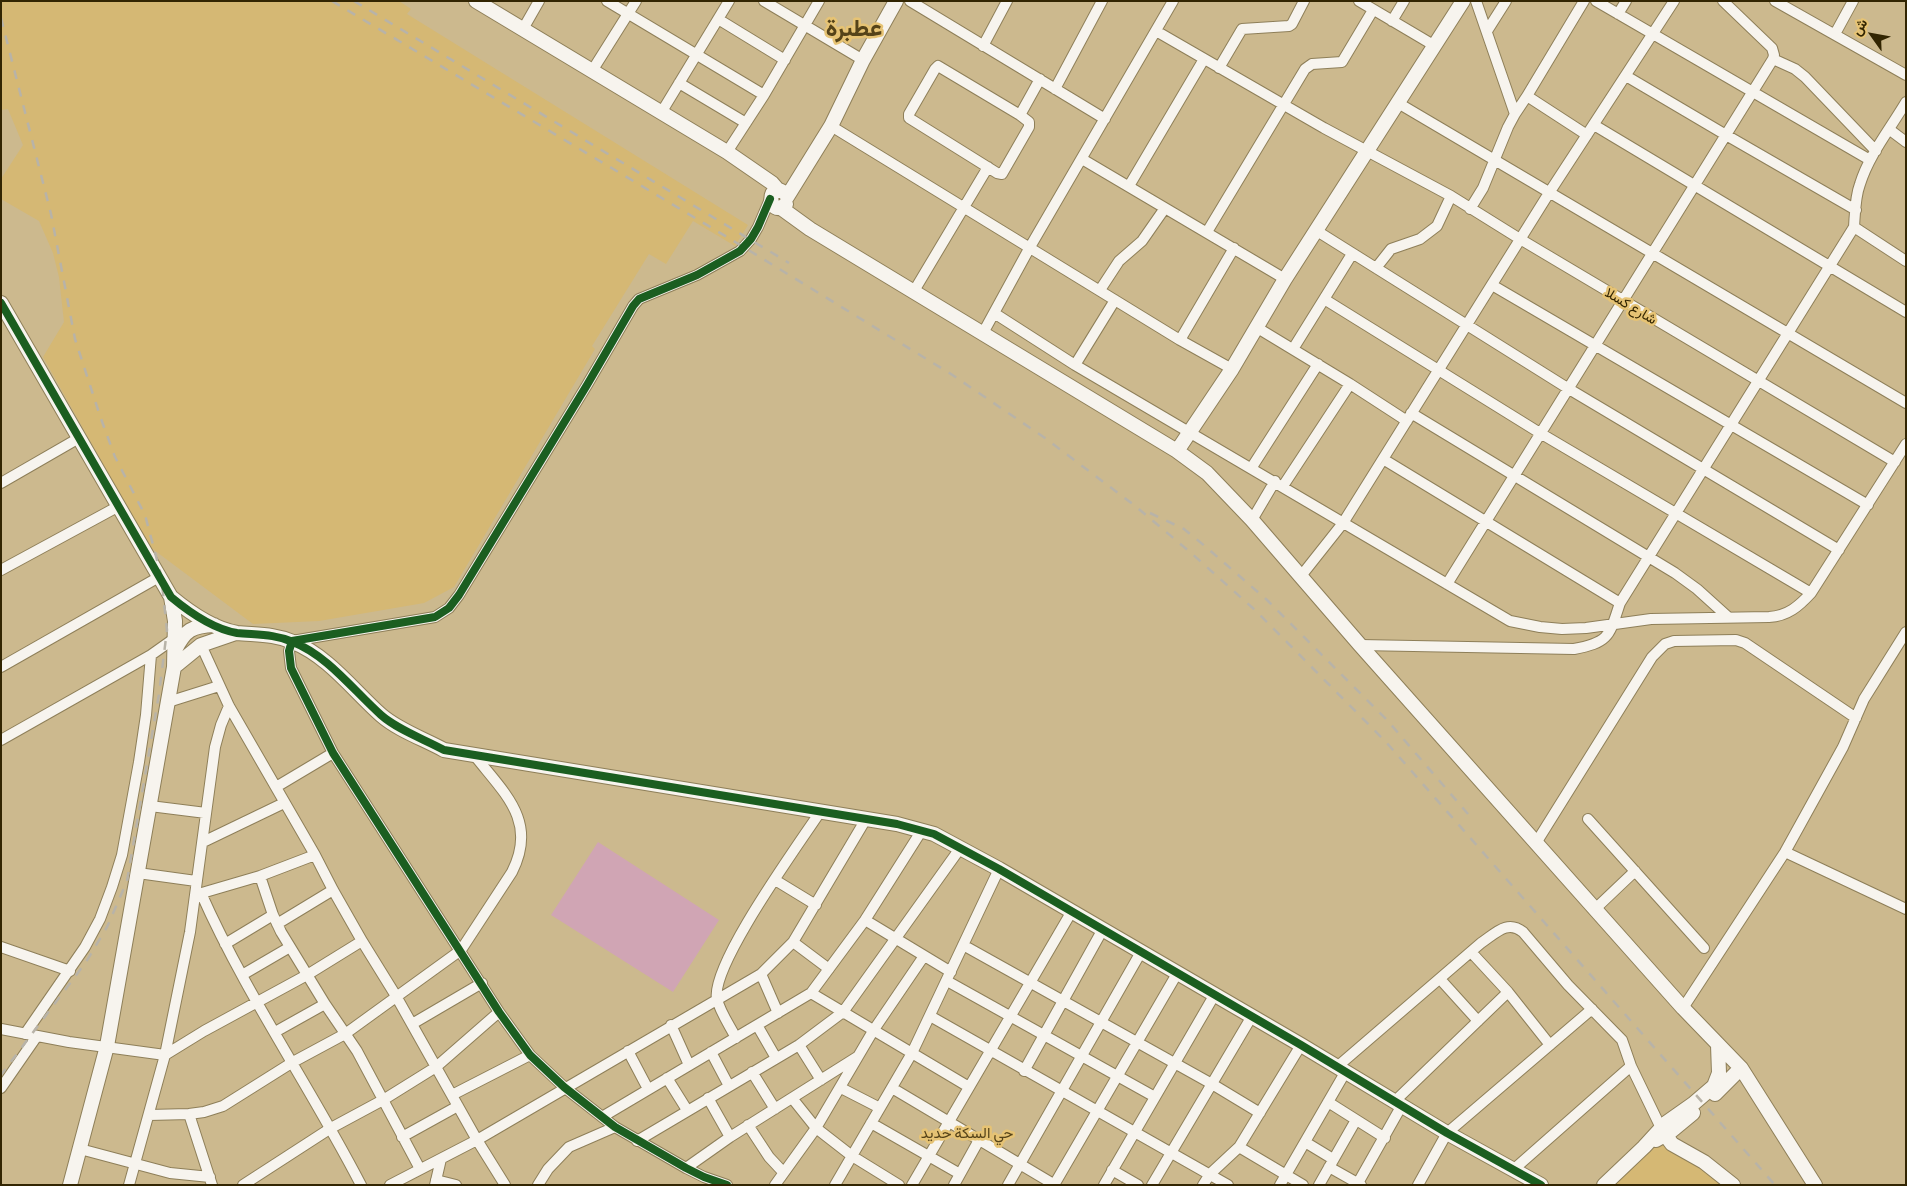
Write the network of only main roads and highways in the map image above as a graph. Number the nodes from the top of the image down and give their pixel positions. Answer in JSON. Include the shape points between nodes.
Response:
{"nodes":[{"id":1,"x":476,"y":1,"type":"edge"},
{"id":2,"x":1463,"y":1,"type":"edge"},
{"id":3,"x":893,"y":2,"type":"edge"},
{"id":4,"x":779,"y":199,"type":"junction"},
{"id":5,"x":1,"y":303,"type":"edge"},
{"id":6,"x":1177,"y":451,"type":"junction"},
{"id":7,"x":171,"y":596,"type":"junction"},
{"id":8,"x":215,"y":625,"type":"junction"},
{"id":9,"x":236,"y":633,"type":"junction"},
{"id":10,"x":175,"y":644,"type":"junction"},
{"id":11,"x":174,"y":667,"type":"junction"},
{"id":12,"x":1718,"y":1045,"type":"junction"},
{"id":13,"x":1741,"y":1068,"type":"junction"},
{"id":14,"x":1663,"y":1132,"type":"junction"},
{"id":15,"x":70,"y":1185,"type":"edge"},
{"id":16,"x":1541,"y":1185,"type":"edge"},
{"id":17,"x":1604,"y":1185,"type":"edge"},
{"id":18,"x":1732,"y":1185,"type":"edge"},
{"id":19,"x":1815,"y":1185,"type":"edge"}],
"edges":[{"from":1,"to":4,"type":"main road","via":[[727,152],[754,172]]},
{"from":2,"to":6,"type":"main road"},
{"from":3,"to":4,"type":"main road","via":[[831,126],[803,171]]},
{"from":4,"to":6,"type":"main road","via":[[797,220]]},
{"from":5,"to":7,"type":"main road"},
{"from":6,"to":12,"type":"main road","via":[[1207,473],[1252,520]]},
{"from":7,"to":8,"type":"main road","via":[[198,618]]},
{"from":7,"to":10,"type":"main road"},
{"from":8,"to":9,"type":"main road"},
{"from":8,"to":10,"type":"main road","via":[[193,628]]},
{"from":9,"to":11,"type":"main road","via":[[201,645]]},
{"from":9,"to":16,"type":"main road","via":[[278,636],[305,647],[382,716],[444,750],[922,830],[961,847]]},
{"from":10,"to":11,"type":"main road"},
{"from":11,"to":15,"type":"main road","via":[[107,1046]]},
{"from":12,"to":13,"type":"main road"},
{"from":12,"to":14,"type":"main road","via":[[1719,1073],[1714,1086]]},
{"from":13,"to":14,"type":"main road","via":[[1703,1104]]},
{"from":13,"to":19,"type":"main road"},
{"from":14,"to":17,"type":"main road"},
{"from":14,"to":18,"type":"main road","via":[[1672,1144],[1704,1162]]}]}
